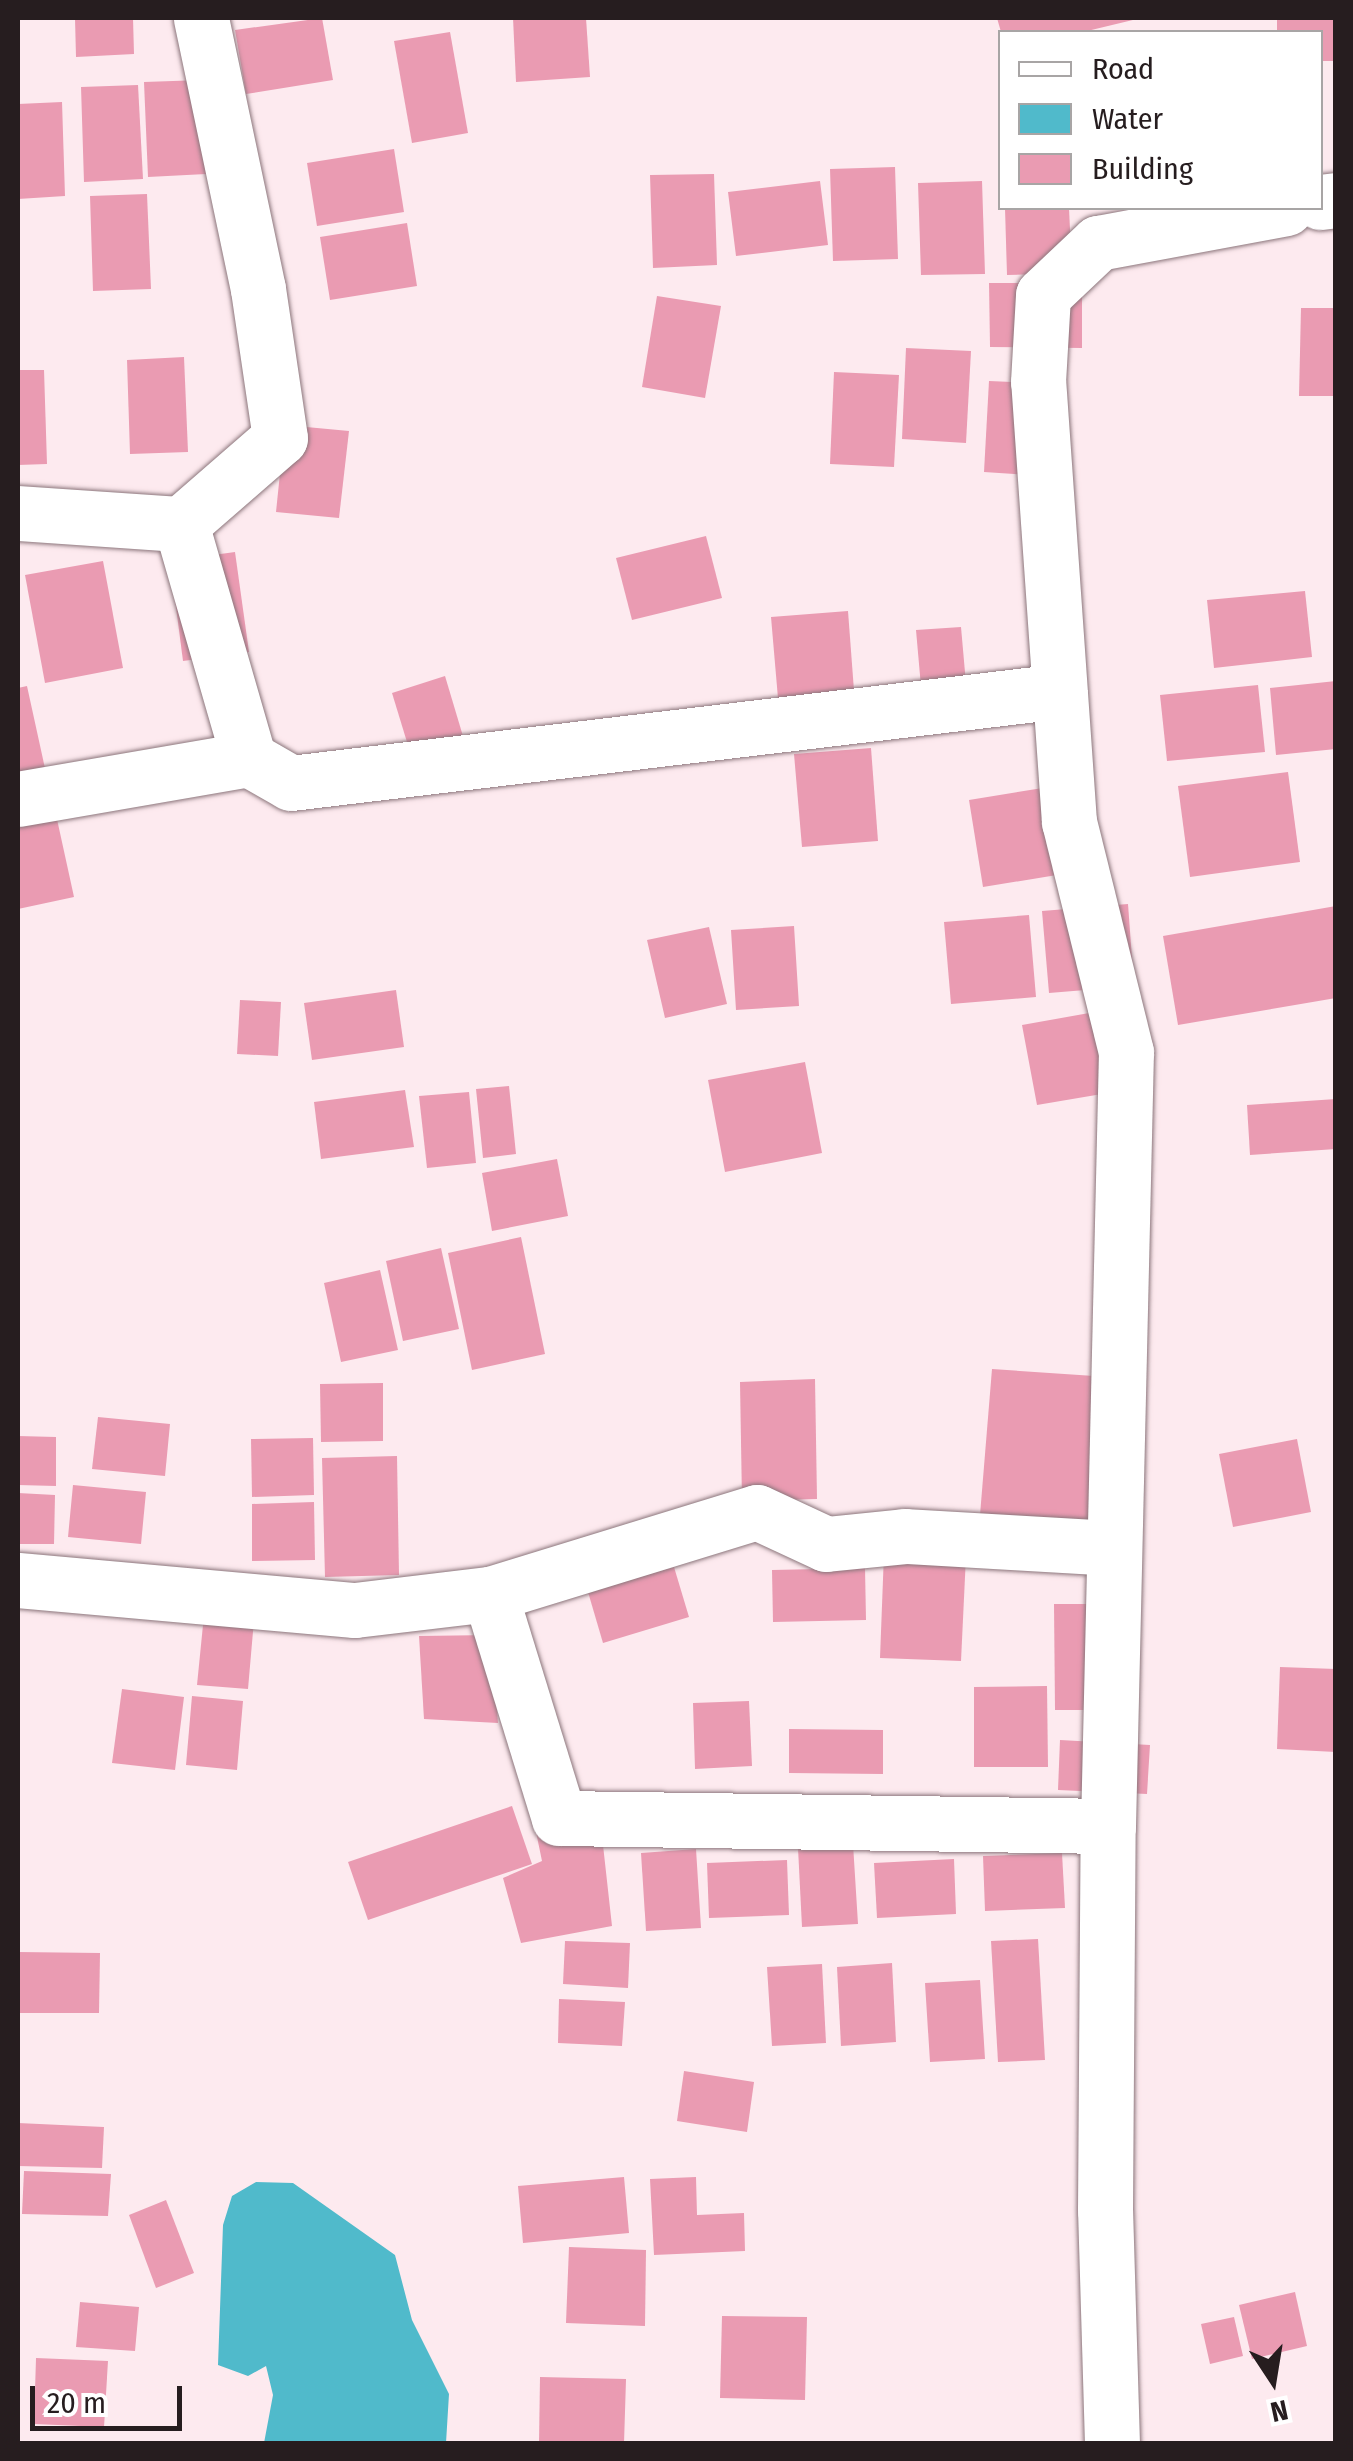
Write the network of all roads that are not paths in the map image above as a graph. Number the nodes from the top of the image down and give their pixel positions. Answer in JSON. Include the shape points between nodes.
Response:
{"nodes":[{"id":1,"x":201,"y":18,"type":"edge"},
{"id":2,"x":1276,"y":210,"type":"edge"},
{"id":3,"x":18,"y":514,"type":"edge"},
{"id":4,"x":181,"y":524,"type":"junction"},
{"id":5,"x":1060,"y":691,"type":"junction"},
{"id":6,"x":249,"y":759,"type":"junction"},
{"id":7,"x":18,"y":798,"type":"edge"},
{"id":8,"x":1114,"y":1548,"type":"junction"},
{"id":9,"x":18,"y":1580,"type":"edge"},
{"id":10,"x":490,"y":1594,"type":"junction"},
{"id":11,"x":1108,"y":1826,"type":"junction"},
{"id":12,"x":1112,"y":2444,"type":"edge"}],
"edges":[{"from":1,"to":4,"type":"street","via":[[258,289],[280,438]]},
{"from":2,"to":5,"type":"street","via":[[1098,244],[1043,295],[1038,382]]},
{"from":3,"to":4,"type":"street"},
{"from":4,"to":6,"type":"street"},
{"from":5,"to":6,"type":"street","via":[[292,783]]},
{"from":5,"to":8,"type":"street","via":[[1068,822],[1126,1052]]},
{"from":6,"to":7,"type":"street"},
{"from":8,"to":10,"type":"street","via":[[905,1536],[826,1544],[757,1512]]},
{"from":8,"to":11,"type":"street"},
{"from":9,"to":10,"type":"street","via":[[356,1610]]},
{"from":10,"to":11,"type":"street","via":[[558,1818]]},
{"from":11,"to":12,"type":"street","via":[[1105,2210]]}]}
